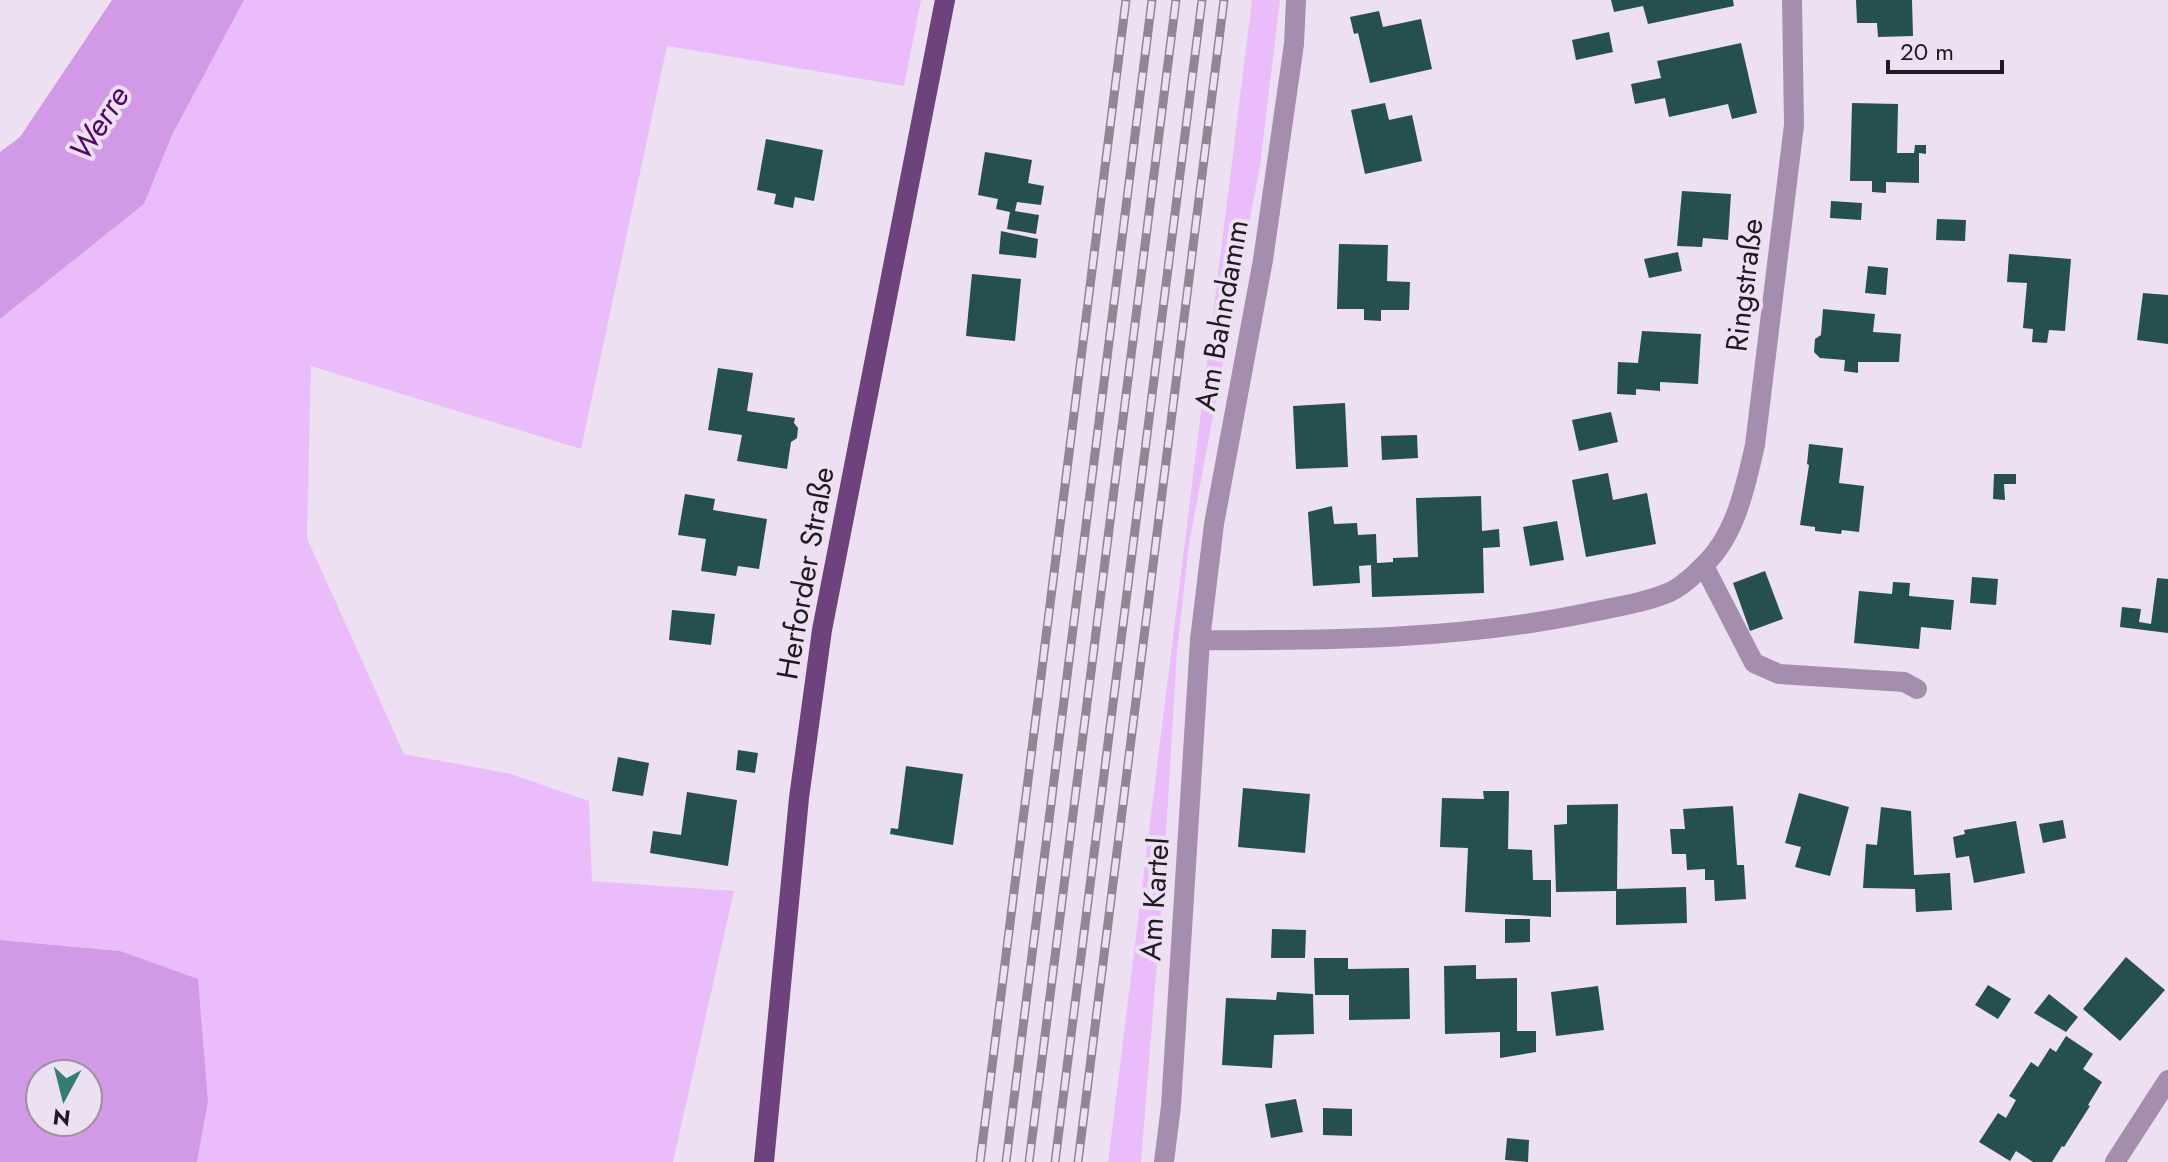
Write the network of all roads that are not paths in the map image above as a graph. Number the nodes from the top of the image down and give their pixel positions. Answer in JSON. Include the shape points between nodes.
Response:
{"nodes":[{"id":1,"x":945,"y":0,"type":"edge"},
{"id":2,"x":1296,"y":0,"type":"edge"},
{"id":3,"x":1792,"y":0,"type":"edge"},
{"id":4,"x":1704,"y":566,"type":"junction"},
{"id":5,"x":1200,"y":640,"type":"junction"},
{"id":6,"x":1917,"y":689,"type":"dead end"},
{"id":7,"x":2168,"y":1080,"type":"edge"},
{"id":8,"x":764,"y":1162,"type":"edge"},
{"id":9,"x":1164,"y":1162,"type":"edge"},
{"id":10,"x":2115,"y":1162,"type":"edge"}],
"edges":[{"from":1,"to":8,"type":"main road","name":"Herforder Straße","via":[[822,630],[799,798]]},
{"from":2,"to":5,"type":"street","name":"Am Bahndamm","via":[[1263,260],[1214,524]]},
{"from":3,"to":4,"type":"street","name":"Ringstraße","via":[[1794,125],[1755,445],[1743,497],[1722,544]]},
{"from":4,"to":5,"type":"street","name":"Ringstraße","via":[[1659,596],[1539,623],[1420,634]]},
{"from":4,"to":6,"type":"street","via":[[1754,663],[1779,674],[1904,682]]},
{"from":5,"to":9,"type":"street","name":"Am Kartel"},
{"from":7,"to":10,"type":"street"}]}
